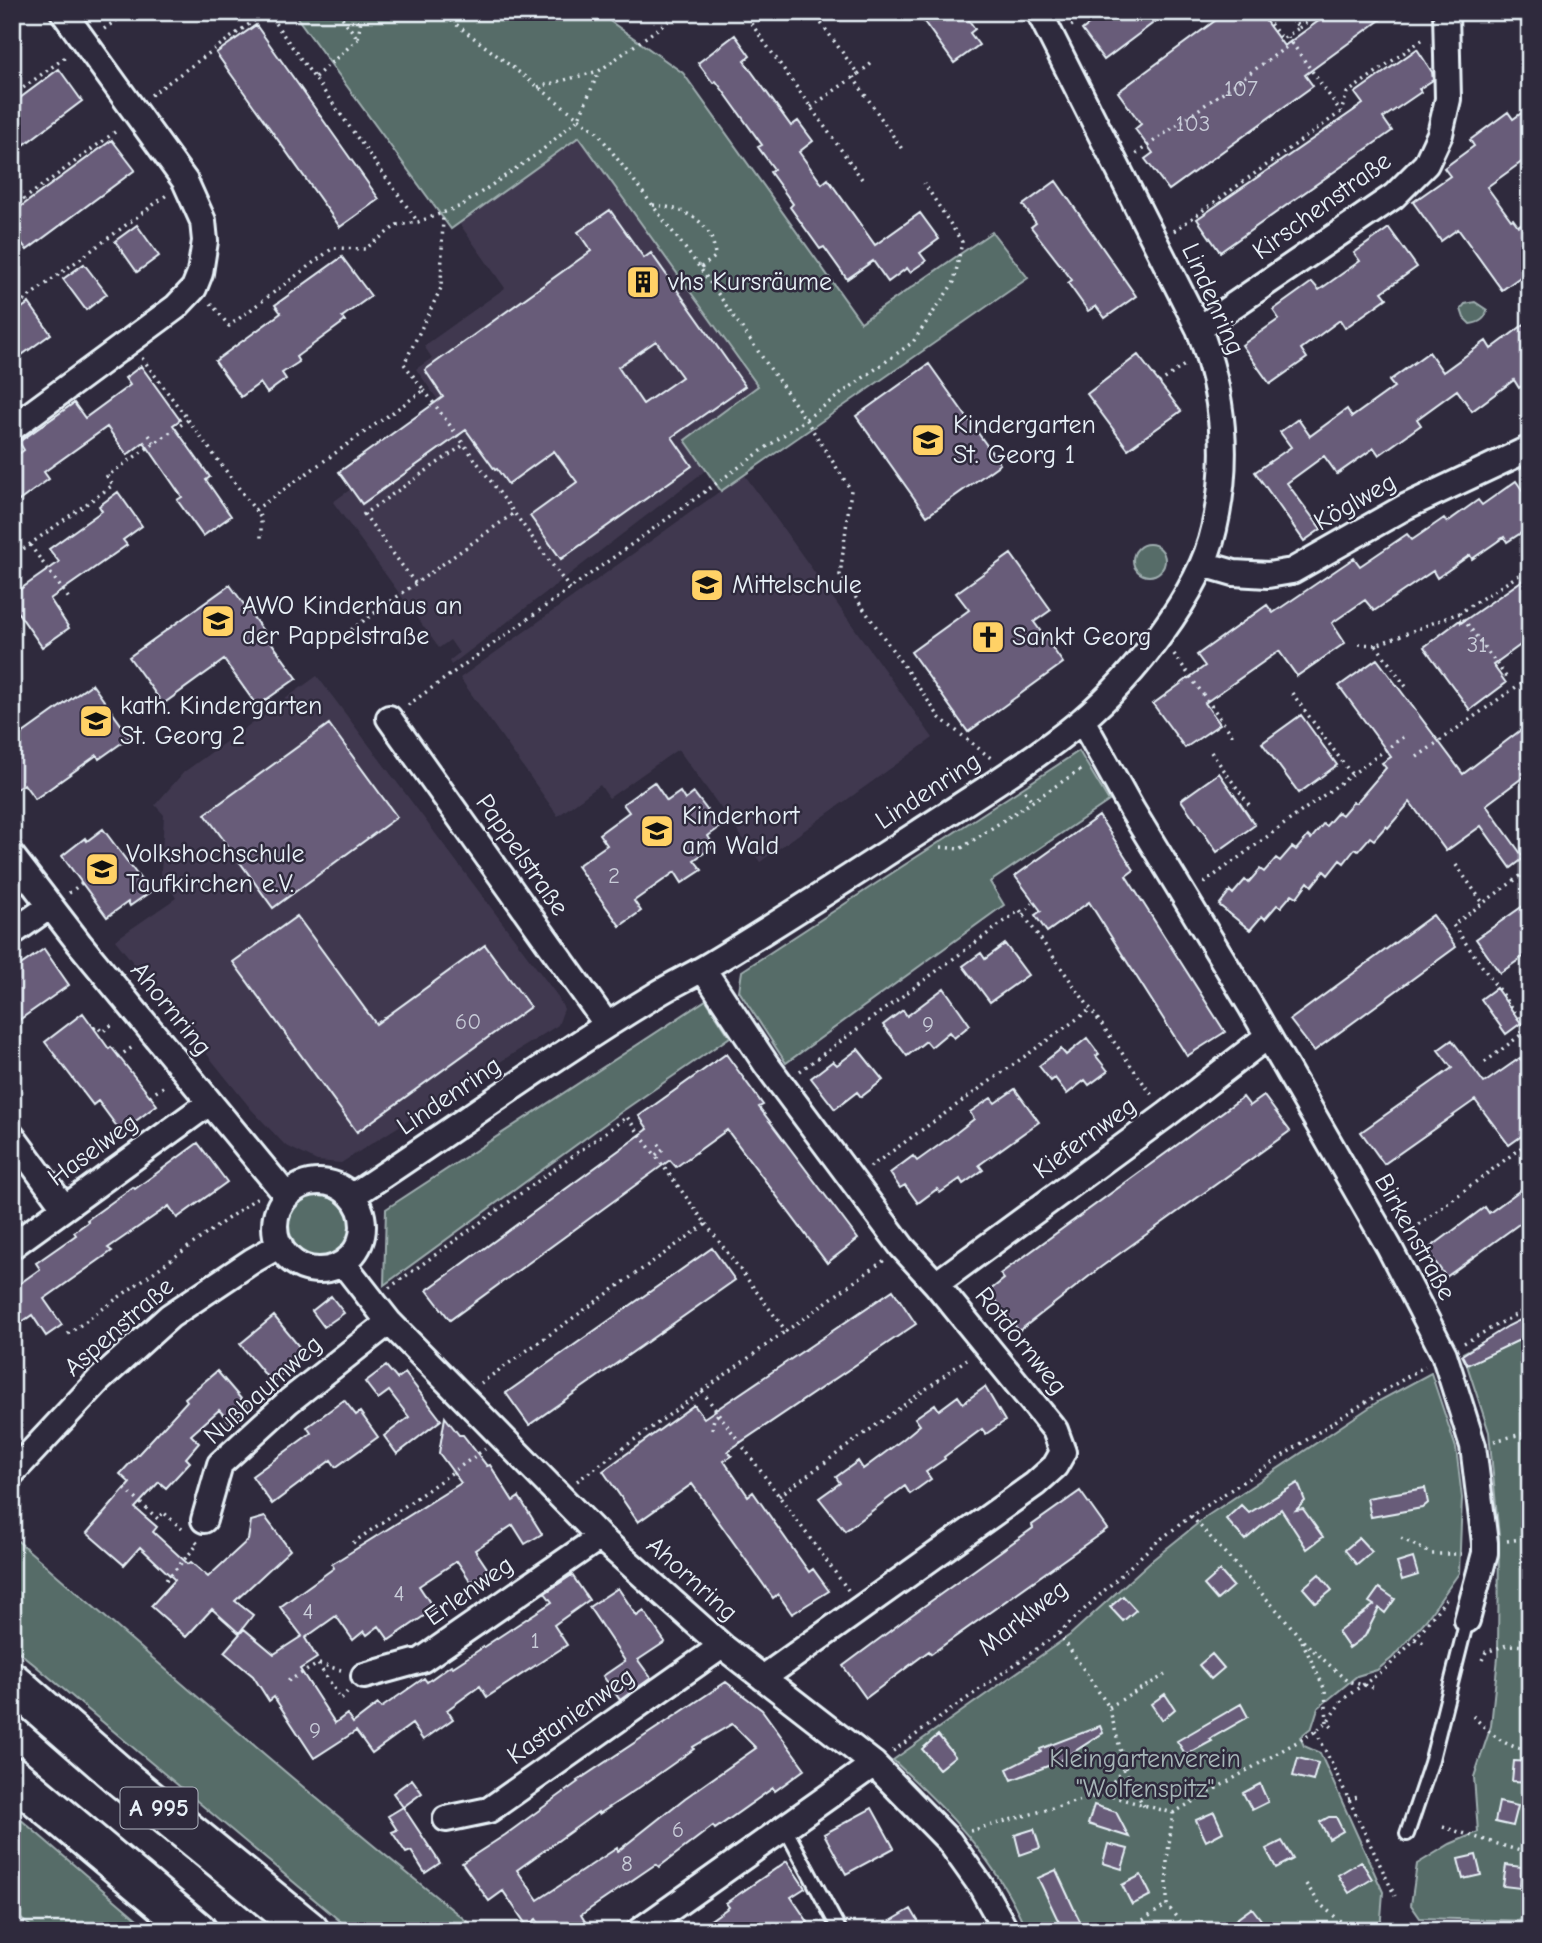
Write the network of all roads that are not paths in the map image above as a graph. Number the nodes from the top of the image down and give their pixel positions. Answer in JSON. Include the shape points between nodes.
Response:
{"nodes":[{"id":1,"x":64,"y":12,"type":"edge"},
{"id":2,"x":1039,"y":12,"type":"edge"},
{"id":3,"x":1447,"y":17,"type":"edge"},
{"id":4,"x":1203,"y":339,"type":"junction"},
{"id":5,"x":12,"y":428,"type":"edge"},
{"id":6,"x":1530,"y":448,"type":"edge"},
{"id":7,"x":1203,"y":564,"type":"junction"},
{"id":8,"x":389,"y":718,"type":"road end"},
{"id":9,"x":1082,"y":720,"type":"junction"},
{"id":10,"x":12,"y":856,"type":"edge"},
{"id":11,"x":50,"y":906,"type":"junction"},
{"id":12,"x":12,"y":933,"type":"edge"},
{"id":13,"x":703,"y":969,"type":"junction"},
{"id":14,"x":607,"y":1025,"type":"junction"},
{"id":15,"x":1268,"y":1036,"type":"junction"},
{"id":16,"x":209,"y":1103,"type":"junction"},
{"id":17,"x":12,"y":1136,"type":"edge"},
{"id":18,"x":282,"y":1189,"type":"junction"},
{"id":19,"x":352,"y":1196,"type":"junction"},
{"id":20,"x":64,"y":1208,"type":"junction"},
{"id":21,"x":280,"y":1245,"type":"junction"},
{"id":22,"x":12,"y":1246,"type":"edge"},
{"id":23,"x":343,"y":1263,"type":"junction"},
{"id":24,"x":936,"y":1284,"type":"junction"},
{"id":25,"x":389,"y":1322,"type":"junction"},
{"id":26,"x":12,"y":1473,"type":"edge"},
{"id":27,"x":204,"y":1520,"type":"dead end"},
{"id":28,"x":600,"y":1537,"type":"junction"},
{"id":29,"x":1467,"y":1620,"type":"joint"},
{"id":30,"x":723,"y":1646,"type":"junction"},
{"id":31,"x":364,"y":1676,"type":"road end"},
{"id":32,"x":764,"y":1678,"type":"junction"},
{"id":33,"x":12,"y":1682,"type":"edge"},
{"id":34,"x":874,"y":1764,"type":"junction"},
{"id":35,"x":12,"y":1776,"type":"edge"},
{"id":36,"x":446,"y":1819,"type":"dead end"},
{"id":37,"x":784,"y":1826,"type":"junction"},
{"id":38,"x":1407,"y":1834,"type":"dead end"},
{"id":39,"x":197,"y":1931,"type":"edge"},
{"id":40,"x":309,"y":1931,"type":"edge"},
{"id":41,"x":639,"y":1931,"type":"edge"},
{"id":42,"x":840,"y":1931,"type":"edge"},
{"id":43,"x":1006,"y":1931,"type":"edge"}],
"edges":[{"from":1,"to":5,"type":"street","via":[[185,181],[203,221],[205,241],[194,288],[176,307]]},
{"from":2,"to":4,"type":"street","name":"Lindenring"},
{"from":3,"to":4,"type":"street","name":"Kirschenstraße","via":[[1448,99],[1440,134],[1426,164],[1394,196]]},
{"from":4,"to":7,"type":"street","name":"Lindenring","via":[[1221,403],[1223,448],[1214,531]]},
{"from":6,"to":7,"type":"street","name":"Köglweg","via":[[1405,507],[1292,571],[1234,573]]},
{"from":7,"to":9,"type":"street","name":"Lindenring","via":[[1161,635]]},
{"from":8,"to":14,"type":"street","name":"Pappelstraße"},
{"from":9,"to":13,"type":"street","name":"Lindenring","via":[[1012,773]]},
{"from":9,"to":15,"type":"street","name":"Birkenstraße"},
{"from":10,"to":11,"type":"street","name":"Ahornring"},
{"from":11,"to":12,"type":"street"},
{"from":11,"to":16,"type":"street","name":"Ahornring"},
{"from":13,"to":14,"type":"street","name":"Lindenring"},
{"from":13,"to":24,"type":"street","name":"Rotdornweg","via":[[851,1180]]},
{"from":14,"to":19,"type":"street","name":"Lindenring"},
{"from":15,"to":24,"type":"street","name":"Kiefernweg"},
{"from":15,"to":29,"type":"street","name":"Birkenstraße","via":[[1389,1247],[1444,1354],[1473,1446],[1485,1543]]},
{"from":16,"to":18,"type":"street","name":"Ahornring"},
{"from":16,"to":20,"type":"street","name":"Haselweg"},
{"from":17,"to":20,"type":"street"},
{"from":18,"to":19,"type":"street","via":[[320,1181],[338,1185]]},
{"from":18,"to":21,"type":"street","via":[[276,1219]]},
{"from":19,"to":23,"type":"street","via":[[362,1212],[363,1231],[357,1250]]},
{"from":20,"to":22,"type":"street","name":"Haselweg"},
{"from":21,"to":23,"type":"street","via":[[291,1260],[308,1268],[326,1270]]},
{"from":21,"to":26,"type":"street","name":"Aspenstraße","via":[[170,1317],[98,1381]]},
{"from":23,"to":25,"type":"street","name":"Ahornring"},
{"from":24,"to":32,"type":"street","name":"Rotdornweg","via":[[1055,1430],[1062,1452],[1055,1466],[1035,1484]]},
{"from":25,"to":27,"type":"street","name":"Nußbaumweg","via":[[289,1401],[220,1464]]},
{"from":25,"to":28,"type":"street","name":"Ahornring"},
{"from":28,"to":30,"type":"street","name":"Ahornring"},
{"from":28,"to":31,"type":"street","name":"Erlenweg","via":[[422,1660]]},
{"from":29,"to":38,"type":"lane","name":"Birkenstraße","via":[[1431,1763]]},
{"from":30,"to":32,"type":"street","name":"Ahornring"},
{"from":30,"to":36,"type":"street","name":"Kastanienweg","via":[[489,1810]]},
{"from":32,"to":34,"type":"street","name":"Ahornring"},
{"from":33,"to":40,"type":"highway","number":"A 995","via":[[121,1778]]},
{"from":34,"to":37,"type":"street"},
{"from":34,"to":43,"type":"street","name":"Ahornring","via":[[949,1840]]},
{"from":35,"to":39,"type":"highway","number":"A 995"},
{"from":37,"to":41,"type":"street"},
{"from":37,"to":42,"type":"lane"}]}
